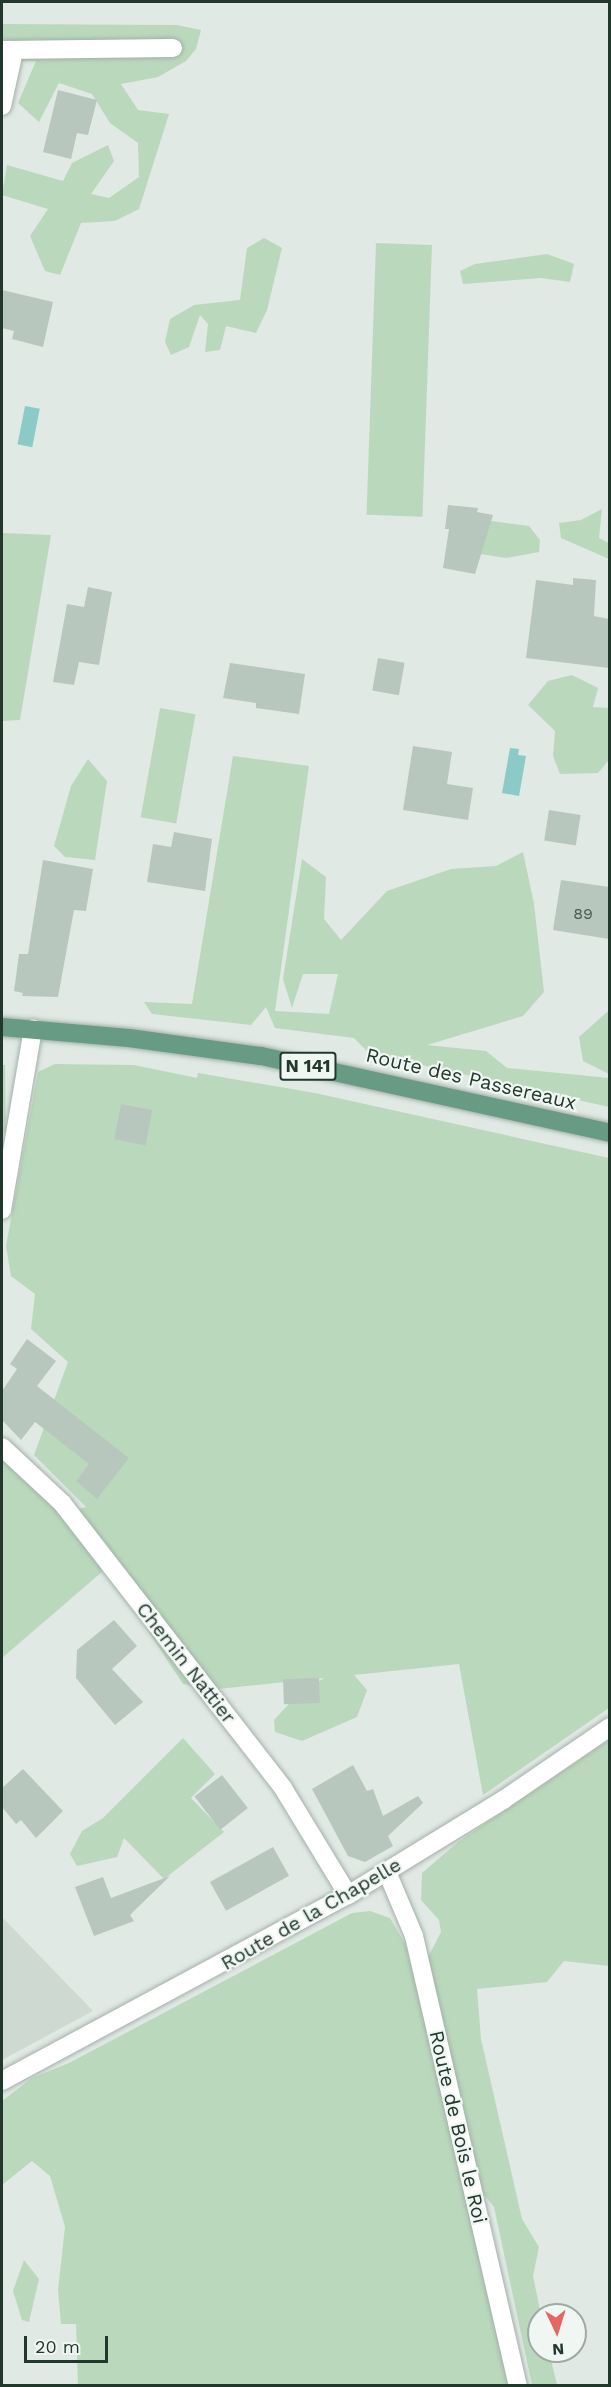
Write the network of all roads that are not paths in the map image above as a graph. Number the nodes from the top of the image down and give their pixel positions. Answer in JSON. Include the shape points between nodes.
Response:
{"nodes":[{"id":1,"x":172,"y":48,"type":"dead end"},
{"id":2,"x":8,"y":50,"type":"edge"},
{"id":3,"x":2,"y":106,"type":"edge"},
{"id":4,"x":2,"y":1027,"type":"edge"},
{"id":5,"x":33,"y":1029,"type":"junction"},
{"id":6,"x":609,"y":1133,"type":"edge"},
{"id":7,"x":2,"y":1210,"type":"edge"},
{"id":8,"x":2,"y":1448,"type":"edge"},
{"id":9,"x":609,"y":1727,"type":"edge"},
{"id":10,"x":387,"y":1872,"type":"junction"},
{"id":11,"x":348,"y":1895,"type":"junction"},
{"id":12,"x":2,"y":2081,"type":"edge"},
{"id":13,"x":518,"y":2385,"type":"edge"}],
"edges":[{"from":1,"to":2,"type":"street"},
{"from":2,"to":3,"type":"street"},
{"from":4,"to":5,"type":"main road","name":"Route des Passereaux","number":"N 141"},
{"from":5,"to":6,"type":"main road","name":"Route des Passereaux","number":"N 141","via":[[261,1056]]},
{"from":5,"to":7,"type":"street"},
{"from":8,"to":11,"type":"street","name":"Chemin Nattier","via":[[62,1503],[283,1788]]},
{"from":9,"to":10,"type":"street","name":"Route de la Chapelle"},
{"from":10,"to":11,"type":"street","name":"Route de la Chapelle"},
{"from":10,"to":13,"type":"street","name":"Route de Bois le Roi","via":[[414,1936]]},
{"from":11,"to":12,"type":"street","name":"Route de la Chapelle"}]}
